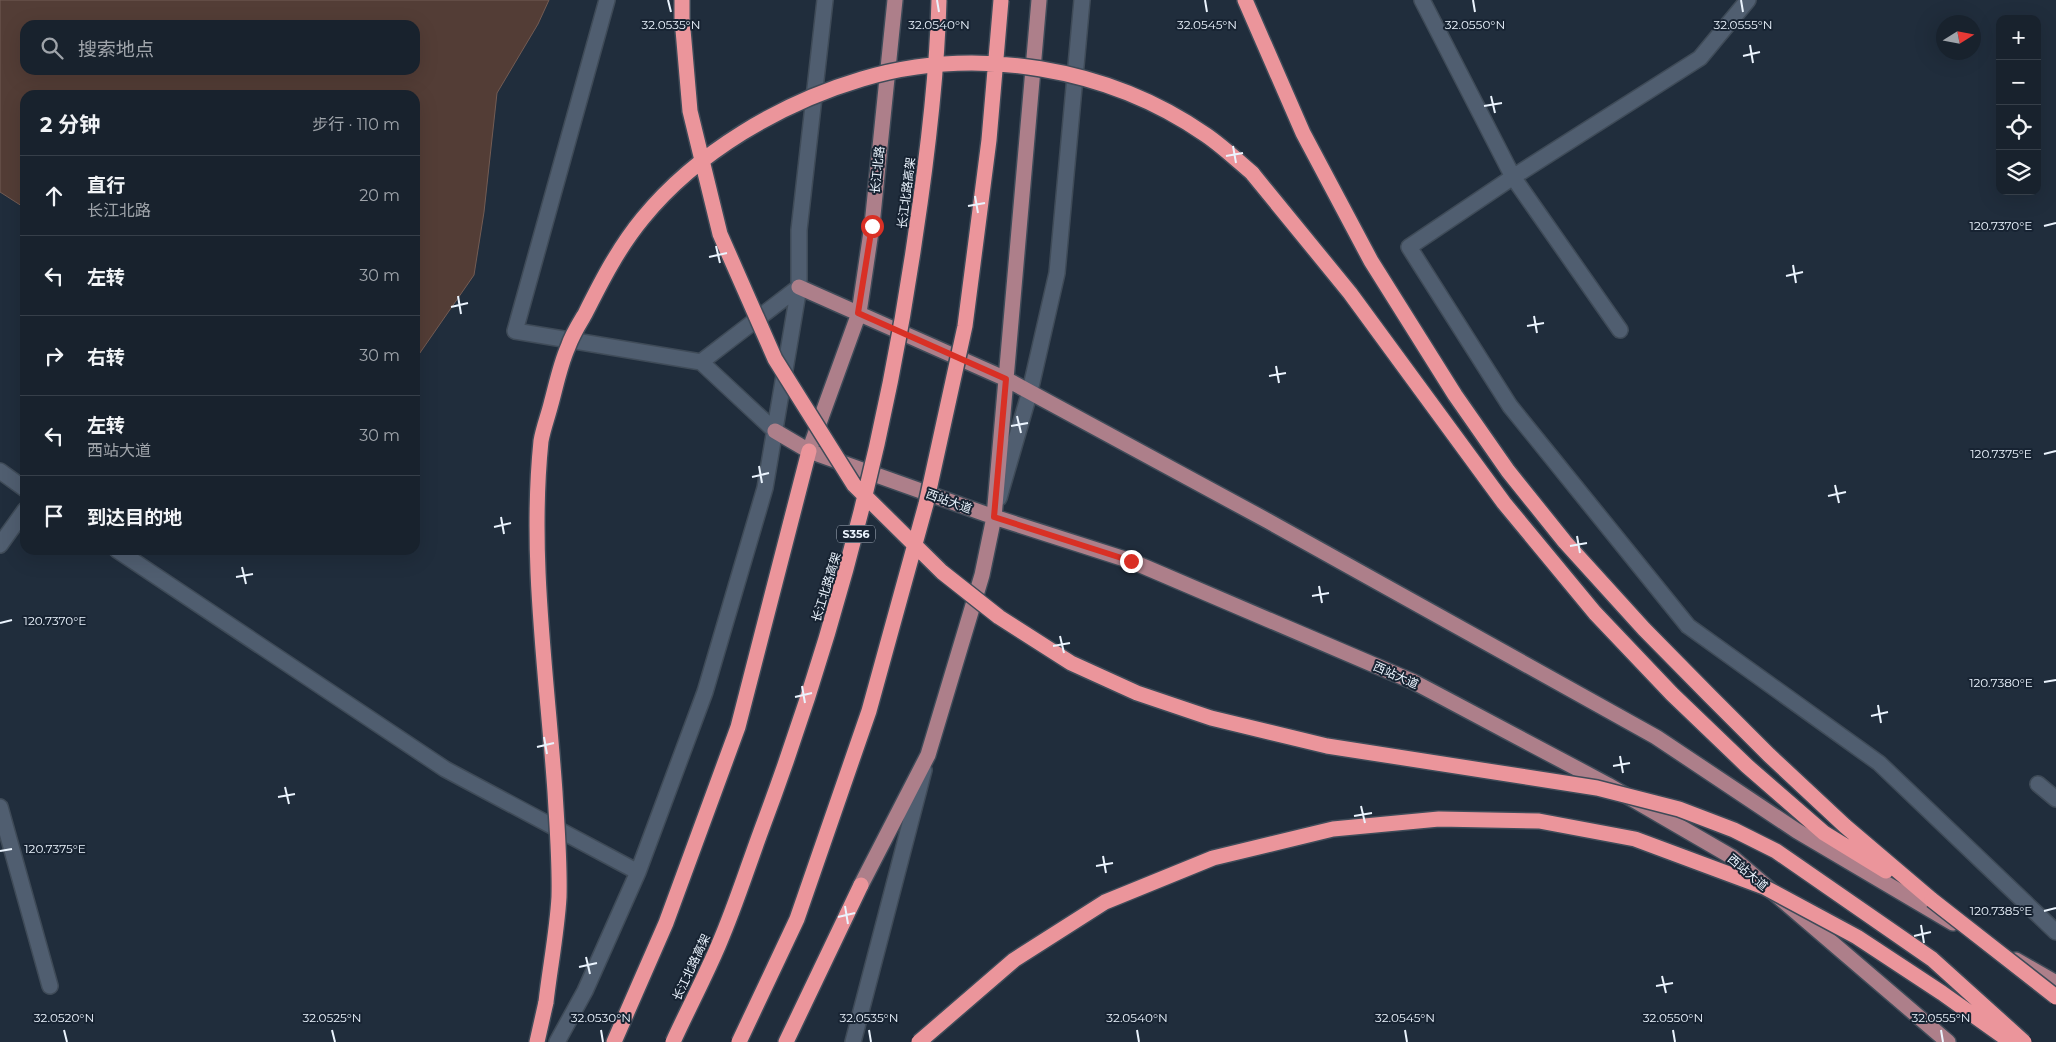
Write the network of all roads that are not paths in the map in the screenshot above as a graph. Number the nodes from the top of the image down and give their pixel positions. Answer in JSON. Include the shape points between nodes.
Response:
{"nodes":[{"id":1,"x":607,"y":0,"type":"edge"},
{"id":2,"x":682,"y":0,"type":"edge"},
{"id":3,"x":825,"y":0,"type":"edge"},
{"id":4,"x":895,"y":0,"type":"edge"},
{"id":5,"x":939,"y":0,"type":"edge"},
{"id":6,"x":1001,"y":0,"type":"edge"},
{"id":7,"x":1039,"y":0,"type":"edge"},
{"id":8,"x":1082,"y":0,"type":"edge"},
{"id":9,"x":1244,"y":0,"type":"edge"},
{"id":10,"x":1422,"y":0,"type":"edge"},
{"id":11,"x":1748,"y":0,"type":"edge"},
{"id":12,"x":1513,"y":177,"type":"junction"},
{"id":13,"x":799,"y":287,"type":"junction"},
{"id":14,"x":858,"y":313,"type":"junction"},
{"id":15,"x":1620,"y":330,"type":"dead end"},
{"id":16,"x":701,"y":362,"type":"junction"},
{"id":17,"x":1006,"y":379,"type":"junction"},
{"id":18,"x":1030,"y":391,"type":"junction"},
{"id":19,"x":775,"y":431,"type":"junction"},
{"id":20,"x":809,"y":451,"type":"junction"},
{"id":21,"x":0,"y":472,"type":"edge"},
{"id":22,"x":20,"y":485,"type":"edge"},
{"id":23,"x":20,"y":517,"type":"edge"},
{"id":24,"x":994,"y":517,"type":"junction"},
{"id":25,"x":0,"y":545,"type":"edge"},
{"id":26,"x":124,"y":555,"type":"edge"},
{"id":27,"x":928,"y":755,"type":"junction"},
{"id":28,"x":2038,"y":784,"type":"dead end"},
{"id":29,"x":2056,"y":800,"type":"edge"},
{"id":30,"x":0,"y":807,"type":"edge"},
{"id":31,"x":638,"y":872,"type":"junction"},
{"id":32,"x":861,"y":885,"type":"joint"},
{"id":33,"x":1932,"y":900,"type":"junction"},
{"id":34,"x":2056,"y":932,"type":"edge"},
{"id":35,"x":2056,"y":983,"type":"edge"},
{"id":36,"x":50,"y":986,"type":"dead end"},
{"id":37,"x":2056,"y":997,"type":"edge"},
{"id":38,"x":537,"y":1042,"type":"edge"},
{"id":39,"x":557,"y":1042,"type":"edge"},
{"id":40,"x":614,"y":1042,"type":"edge"},
{"id":41,"x":673,"y":1042,"type":"edge"},
{"id":42,"x":739,"y":1042,"type":"edge"},
{"id":43,"x":786,"y":1042,"type":"edge"},
{"id":44,"x":853,"y":1042,"type":"edge"},
{"id":45,"x":919,"y":1042,"type":"edge"},
{"id":46,"x":1948,"y":1042,"type":"edge"},
{"id":47,"x":2011,"y":1042,"type":"edge"},
{"id":48,"x":2024,"y":1042,"type":"edge"}],
"edges":[{"from":1,"to":16,"type":"street","via":[[515,331]]},
{"from":2,"to":48,"type":"highway","bridge":true,"via":[[690,110],[720,234],[775,359],[854,485],[942,572],[999,617],[1071,663],[1137,693],[1211,718],[1327,746],[1598,788],[1679,809],[1734,830],[1776,851],[1932,959]]},
{"from":3,"to":13,"type":"street","via":[[799,230]]},
{"from":4,"to":14,"type":"main road","name":"长江北路","via":[[872,226]]},
{"from":5,"to":41,"type":"highway","name":"长江北路高架","number":"S356","bridge":true,"via":[[924,178],[908,291],[884,419],[851,556],[794,744],[719,943]]},
{"from":6,"to":42,"type":"highway","bridge":true,"via":[[989,140],[965,326],[926,504],[869,711],[797,919]]},
{"from":7,"to":17,"type":"main road"},
{"from":8,"to":18,"type":"street","via":[[1057,273]]},
{"from":9,"to":33,"type":"highway","via":[[1304,133],[1371,261],[1455,395],[1508,471],[1565,542],[1703,689],[1845,826]]},
{"from":10,"to":12,"type":"street"},
{"from":11,"to":12,"type":"street","via":[[1700,58]]},
{"from":12,"to":15,"type":"street"},
{"from":12,"to":34,"type":"street","via":[[1409,247],[1510,406],[1688,626],[1879,763]]},
{"from":13,"to":14,"type":"main road"},
{"from":13,"to":16,"type":"street"},
{"from":13,"to":19,"type":"street"},
{"from":14,"to":17,"type":"main road"},
{"from":14,"to":20,"type":"main road","name":"长江北路"},
{"from":16,"to":19,"type":"street"},
{"from":17,"to":18,"type":"main road"},
{"from":17,"to":24,"type":"main road"},
{"from":18,"to":24,"type":"street"},
{"from":18,"to":35,"type":"main road","via":[[1656,737],[1797,831]]},
{"from":19,"to":20,"type":"main road","name":"西站大道"},
{"from":19,"to":31,"type":"street","via":[[765,488],[705,692]]},
{"from":20,"to":24,"type":"main road","name":"西站大道"},
{"from":20,"to":40,"type":"highway","via":[[738,727],[666,923]]},
{"from":21,"to":22,"type":"street"},
{"from":23,"to":25,"type":"street"},
{"from":24,"to":27,"type":"main road","via":[[982,575]]},
{"from":24,"to":46,"type":"main road","name":"西站大道","via":[[1131,561],[1405,678],[1608,785],[1732,857]]},
{"from":26,"to":31,"type":"street","via":[[445,769]]},
{"from":27,"to":32,"type":"main road"},
{"from":27,"to":44,"type":"street"},
{"from":28,"to":29,"type":"street"},
{"from":30,"to":36,"type":"street"},
{"from":31,"to":39,"type":"street","via":[[585,991]]},
{"from":32,"to":43,"type":"highway"},
{"from":33,"to":37,"type":"highway","bridge":true},
{"from":33,"to":38,"type":"highway","bridge":true,"via":[[1824,833],[1672,694],[1595,613],[1504,503],[1350,293],[1252,173],[1205,135],[1152,104],[1103,83],[1006,64],[948,64],[870,76],[832,88],[752,126],[687,173],[644,217],[610,264],[567,348],[542,437],[536,546],[557,820],[559,898],[546,1002]]},
{"from":45,"to":47,"type":"highway","bridge":true,"via":[[1014,960],[1106,902],[1213,858],[1332,829],[1438,820],[1539,821],[1635,839],[1764,887],[1856,937]]}]}
